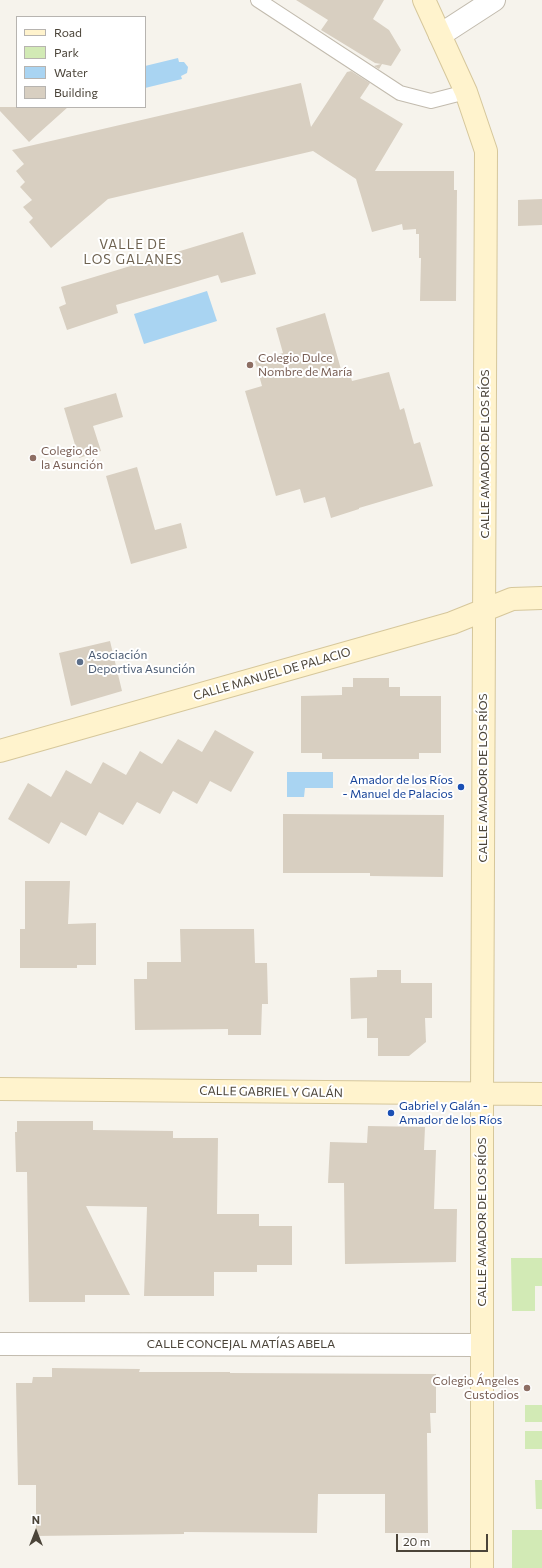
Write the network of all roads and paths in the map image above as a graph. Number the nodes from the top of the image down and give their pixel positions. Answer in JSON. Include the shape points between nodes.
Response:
{"nodes":[{"id":1,"x":258,"y":0,"type":"edge"},
{"id":2,"x":424,"y":0,"type":"edge"},
{"id":3,"x":494,"y":0,"type":"edge"},
{"id":4,"x":440,"y":35,"type":"junction"},
{"id":5,"x":466,"y":92,"type":"junction"},
{"id":6,"x":542,"y":598,"type":"edge"},
{"id":7,"x":484,"y":610,"type":"junction"},
{"id":8,"x":0,"y":751,"type":"edge"},
{"id":9,"x":0,"y":1089,"type":"edge"},
{"id":10,"x":542,"y":1094,"type":"edge"},
{"id":11,"x":482,"y":1095,"type":"junction"},
{"id":12,"x":0,"y":1344,"type":"edge"},
{"id":13,"x":482,"y":1345,"type":"junction"},
{"id":14,"x":482,"y":1568,"type":"edge"}],
"edges":[{"from":1,"to":5,"type":"lane","via":[[400,93],[431,101]]},
{"from":2,"to":4,"type":"street","name":"CALLE AMADOR DE LOS RÍOS"},
{"from":3,"to":4,"type":"street"},
{"from":4,"to":5,"type":"street","name":"CALLE AMADOR DE LOS RÍOS"},
{"from":5,"to":7,"type":"street","name":"CALLE AMADOR DE LOS RÍOS","via":[[486,151]]},
{"from":6,"to":7,"type":"street","name":"CALLE MANUEL DE PALACIO","via":[[512,599]]},
{"from":7,"to":8,"type":"street","name":"CALLE MANUEL DE PALACIO","via":[[452,623]]},
{"from":7,"to":11,"type":"street","name":"CALLE AMADOR DE LOS RÍOS"},
{"from":9,"to":11,"type":"street","name":"CALLE GABRIEL Y GALÁN"},
{"from":10,"to":11,"type":"street","name":"CALLE GABRIEL Y GALÁN"},
{"from":11,"to":13,"type":"street","name":"CALLE AMADOR DE LOS RÍOS"},
{"from":12,"to":13,"type":"street","name":"CALLE CONCEJAL MATÍAS ABELA"},
{"from":13,"to":14,"type":"street","name":"CALLE AMADOR DE LOS RÍOS"}]}
